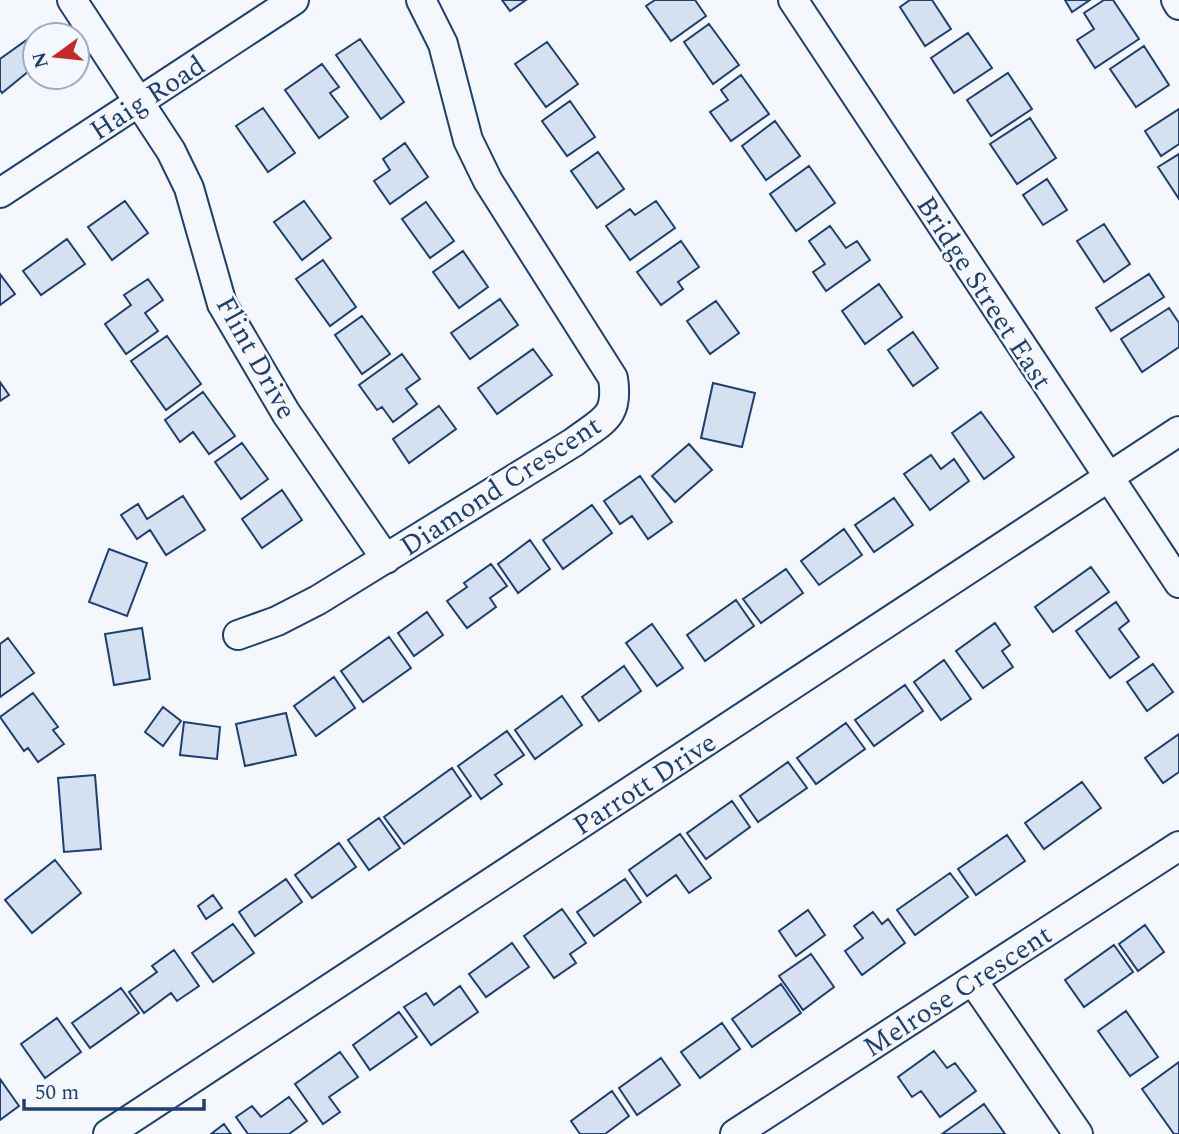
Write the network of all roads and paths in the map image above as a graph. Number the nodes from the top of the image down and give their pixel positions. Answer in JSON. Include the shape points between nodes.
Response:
{"nodes":[{"id":1,"x":72,"y":0,"type":"edge"},
{"id":2,"x":294,"y":0,"type":"edge"},
{"id":3,"x":421,"y":0,"type":"edge"},
{"id":4,"x":793,"y":0,"type":"edge"},
{"id":5,"x":1176,"y":0,"type":"edge"},
{"id":6,"x":1179,"y":5,"type":"edge"},
{"id":7,"x":140,"y":102,"type":"junction"},
{"id":8,"x":0,"y":193,"type":"edge"},
{"id":9,"x":1179,"y":431,"type":"edge"},
{"id":10,"x":1109,"y":478,"type":"junction"},
{"id":11,"x":386,"y":559,"type":"junction"},
{"id":12,"x":1179,"y":583,"type":"edge"},
{"id":13,"x":238,"y":635,"type":"dead end"},
{"id":14,"x":1179,"y":846,"type":"edge"},
{"id":15,"x":973,"y":981,"type":"junction"},
{"id":16,"x":108,"y":1134,"type":"edge"},
{"id":17,"x":735,"y":1134,"type":"edge"},
{"id":18,"x":1078,"y":1134,"type":"edge"}],
"edges":[{"from":1,"to":7,"type":"street","name":"Flint Drive"},
{"from":2,"to":7,"type":"street","name":"Haig Road"},
{"from":3,"to":11,"type":"street","name":"Diamond Crescent","via":[[443,44],[468,140],[488,181],[613,378],[616,397],[611,414],[574,442]]},
{"from":4,"to":10,"type":"street","name":"Bridge Street East"},
{"from":5,"to":6,"type":"street"},
{"from":7,"to":8,"type":"street","name":"Haig Road"},
{"from":7,"to":11,"type":"street","name":"Flint Drive","via":[[189,188],[222,304],[286,413]]},
{"from":9,"to":10,"type":"street","name":"Parrott Drive"},
{"from":10,"to":12,"type":"street","name":"Bridge Street East"},
{"from":10,"to":16,"type":"street","name":"Parrott Drive"},
{"from":11,"to":13,"type":"street","name":"Diamond Crescent","via":[[298,611]]},
{"from":14,"to":15,"type":"street","name":"Melrose Crescent"},
{"from":15,"to":17,"type":"street","name":"Melrose Crescent"},
{"from":15,"to":18,"type":"street"}]}
